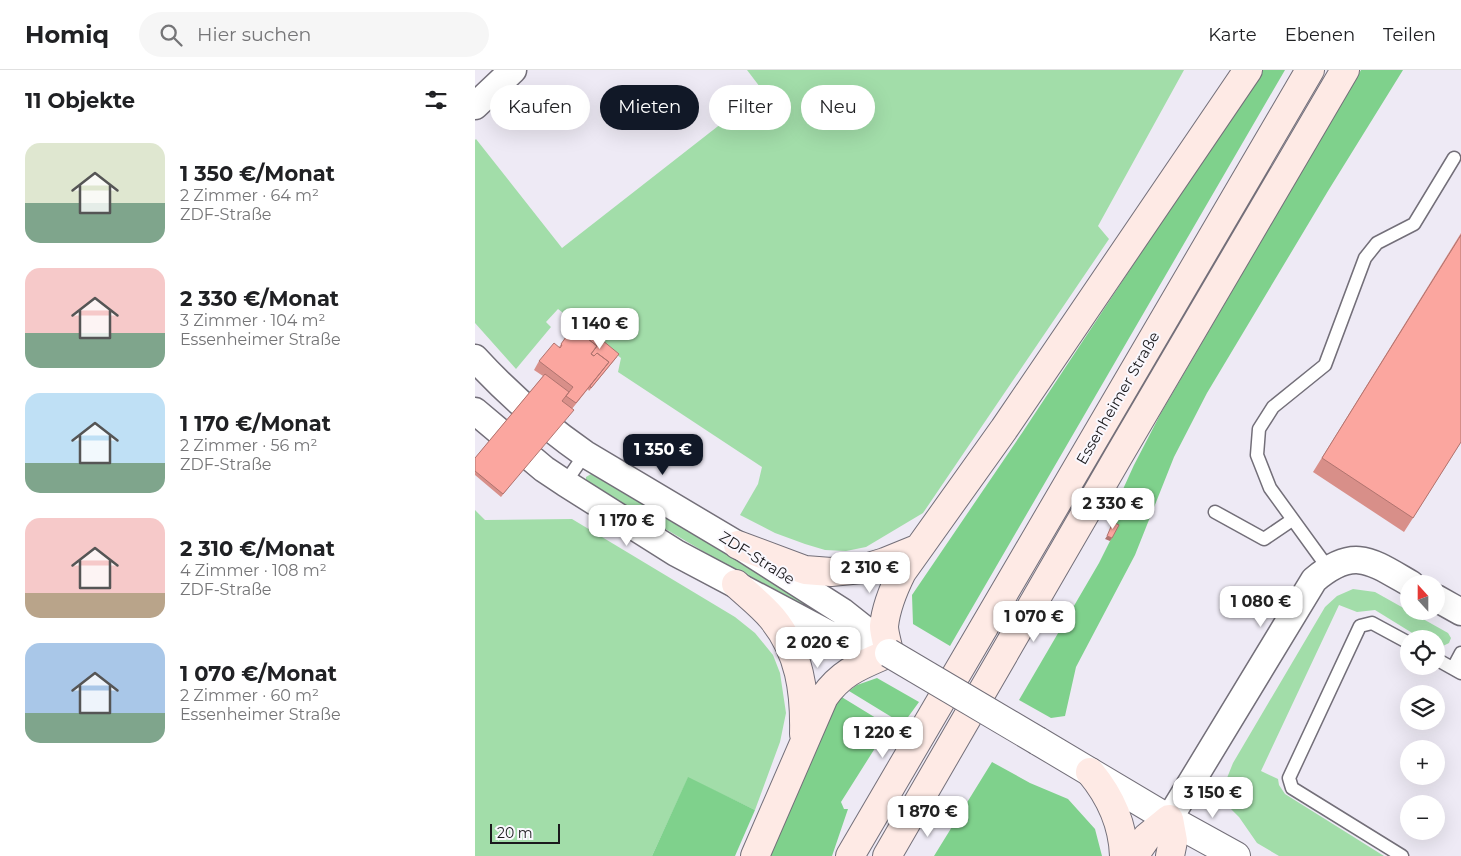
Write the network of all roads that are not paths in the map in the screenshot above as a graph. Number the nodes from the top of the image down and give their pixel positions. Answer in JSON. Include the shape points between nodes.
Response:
{"nodes":[{"id":1,"x":507,"y":70,"type":"edge"},
{"id":2,"x":513,"y":70,"type":"edge"},
{"id":3,"x":1248,"y":70,"type":"edge"},
{"id":4,"x":1310,"y":70,"type":"edge"},
{"id":5,"x":1345,"y":70,"type":"edge"},
{"id":6,"x":475,"y":94,"type":"edge"},
{"id":7,"x":475,"y":106,"type":"edge"},
{"id":8,"x":1454,"y":158,"type":"dead end"},
{"id":9,"x":475,"y":358,"type":"edge"},
{"id":10,"x":475,"y":411,"type":"edge"},
{"id":11,"x":585,"y":454,"type":"junction"},
{"id":12,"x":565,"y":484,"type":"junction"},
{"id":13,"x":1215,"y":512,"type":"dead end"},
{"id":14,"x":1293,"y":520,"type":"junction"},
{"id":15,"x":738,"y":544,"type":"junction"},
{"id":16,"x":917,"y":549,"type":"junction"},
{"id":17,"x":1328,"y":568,"type":"junction"},
{"id":18,"x":1400,"y":578,"type":"edge"},
{"id":19,"x":736,"y":584,"type":"junction"},
{"id":20,"x":1445,"y":603,"type":"edge"},
{"id":21,"x":1461,"y":612,"type":"edge"},
{"id":22,"x":1400,"y":638,"type":"edge"},
{"id":23,"x":889,"y":653,"type":"junction"},
{"id":24,"x":1461,"y":653,"type":"edge"},
{"id":25,"x":1445,"y":664,"type":"edge"},
{"id":26,"x":1457,"y":670,"type":"edge"},
{"id":27,"x":804,"y":743,"type":"junction"},
{"id":28,"x":1090,"y":772,"type":"junction"},
{"id":29,"x":915,"y":808,"type":"junction"},
{"id":30,"x":1169,"y":819,"type":"junction"},
{"id":31,"x":755,"y":856,"type":"edge"},
{"id":32,"x":851,"y":856,"type":"edge"},
{"id":33,"x":887,"y":856,"type":"edge"},
{"id":34,"x":900,"y":856,"type":"edge"},
{"id":35,"x":1124,"y":856,"type":"edge"},
{"id":36,"x":1134,"y":856,"type":"edge"},
{"id":37,"x":1170,"y":856,"type":"edge"},
{"id":38,"x":1236,"y":856,"type":"edge"},
{"id":39,"x":1402,"y":856,"type":"edge"}],
"edges":[{"from":1,"to":6,"type":"street"},
{"from":2,"to":7,"type":"street"},
{"from":3,"to":16,"type":"main road","via":[[1004,429]]},
{"from":4,"to":32,"type":"main road","name":"Essenheimer Straße"},
{"from":5,"to":29,"type":"main road","name":"Essenheimer Straße"},
{"from":8,"to":14,"type":"lane","via":[[1414,224],[1377,243],[1365,258],[1325,365],[1273,407],[1259,429],[1257,454],[1271,488]]},
{"from":9,"to":11,"type":"street","name":"ZDF-Straße","via":[[540,420]]},
{"from":10,"to":12,"type":"street","name":"ZDF-Straße"},
{"from":11,"to":12,"type":"lane"},
{"from":11,"to":15,"type":"street","name":"ZDF-Straße"},
{"from":12,"to":19,"type":"street","name":"ZDF-Straße","via":[[676,553]]},
{"from":13,"to":14,"type":"lane","via":[[1264,539]]},
{"from":14,"to":17,"type":"lane"},
{"from":15,"to":16,"type":"main road","via":[[805,570],[831,572],[862,569]]},
{"from":15,"to":23,"type":"street","name":"ZDF-Straße","via":[[843,612]]},
{"from":16,"to":23,"type":"main road","via":[[895,585],[888,608],[884,627]]},
{"from":17,"to":18,"type":"street","via":[[1361,559]]},
{"from":17,"to":30,"type":"street","via":[[1314,580]]},
{"from":19,"to":23,"type":"street","name":"ZDF-Straße","via":[[846,642]]},
{"from":19,"to":27,"type":"main road","via":[[774,620],[791,647],[802,685]]},
{"from":20,"to":21,"type":"street"},
{"from":22,"to":39,"type":"lane","via":[[1372,622],[1360,626],[1289,778],[1292,788]]},
{"from":23,"to":27,"type":"main road","via":[[851,670],[831,686]]},
{"from":23,"to":28,"type":"street","bridge":true},
{"from":24,"to":26,"type":"lane"},
{"from":25,"to":26,"type":"lane"},
{"from":27,"to":31,"type":"main road"},
{"from":28,"to":30,"type":"street"},
{"from":28,"to":35,"type":"main road","via":[[1109,799]]},
{"from":29,"to":33,"type":"main road","name":"Essenheimer Straße"},
{"from":29,"to":34,"type":"main road"},
{"from":30,"to":36,"type":"main road","via":[[1147,837]]},
{"from":30,"to":37,"type":"main road","via":[[1173,841]]},
{"from":30,"to":38,"type":"street"}]}
